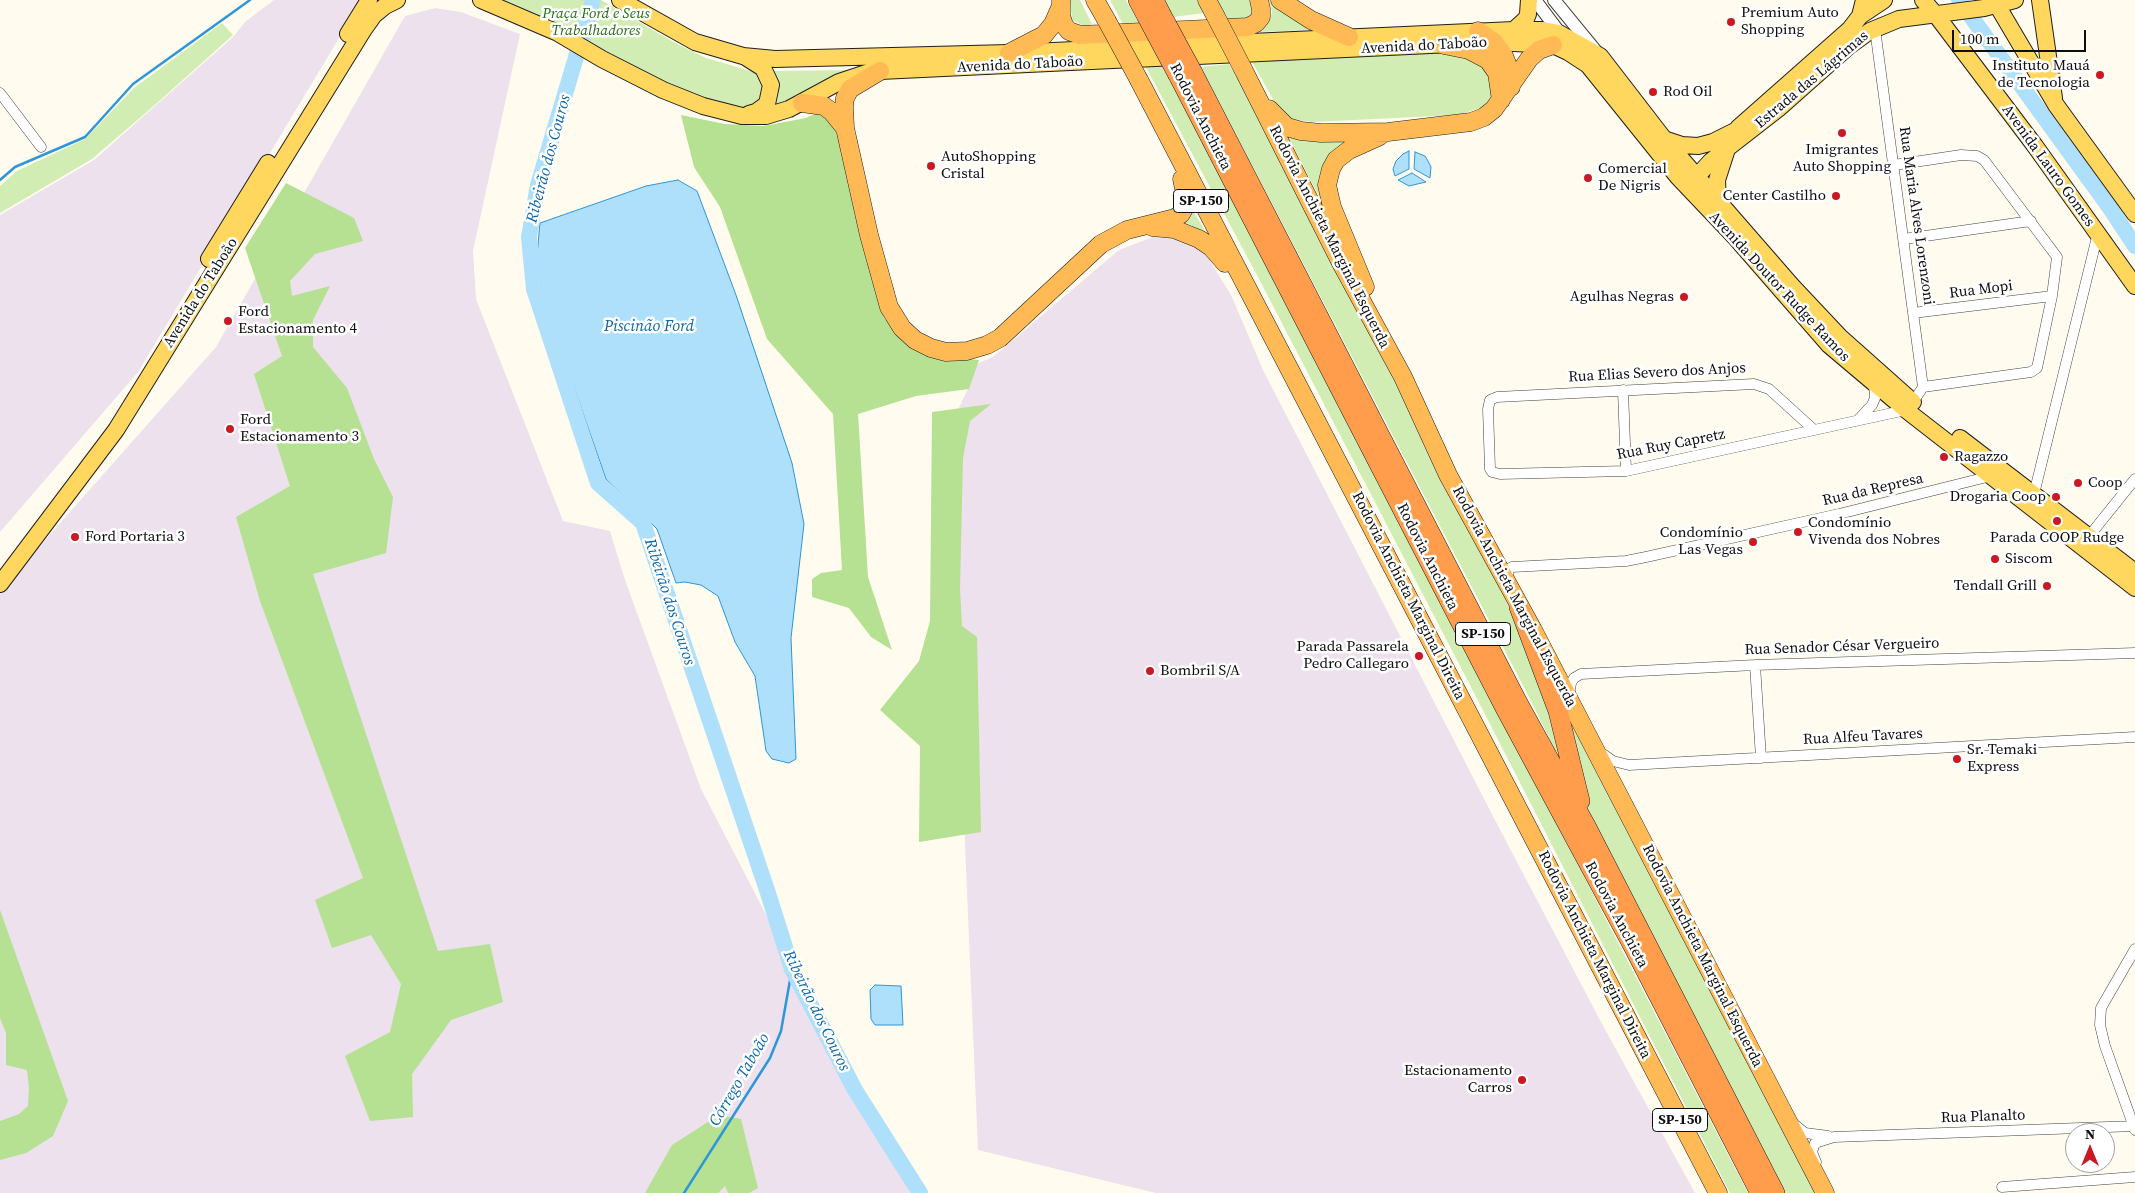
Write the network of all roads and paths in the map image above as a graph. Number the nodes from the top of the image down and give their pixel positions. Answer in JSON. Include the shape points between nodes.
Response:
{"nodes":[{"id":1,"x":369,"y":0,"type":"edge"},
{"id":2,"x":397,"y":0,"type":"edge"},
{"id":3,"x":481,"y":0,"type":"edge"},
{"id":4,"x":620,"y":0,"type":"edge"},
{"id":5,"x":1096,"y":0,"type":"edge"},
{"id":6,"x":1259,"y":0,"type":"edge"},
{"id":7,"x":1280,"y":0,"type":"edge"},
{"id":8,"x":1529,"y":0,"type":"edge"},
{"id":9,"x":1535,"y":0,"type":"edge"},
{"id":10,"x":1554,"y":0,"type":"edge"},
{"id":11,"x":1884,"y":0,"type":"edge"},
{"id":12,"x":1923,"y":0,"type":"edge"},
{"id":13,"x":2015,"y":0,"type":"edge"},
{"id":14,"x":2040,"y":0,"type":"edge"},
{"id":15,"x":1061,"y":4,"type":"edge"},
{"id":16,"x":1992,"y":4,"type":"edge"},
{"id":17,"x":1150,"y":7,"type":"edge"},
{"id":18,"x":1211,"y":7,"type":"edge"},
{"id":19,"x":1862,"y":8,"type":"edge"},
{"id":20,"x":1940,"y":14,"type":"junction"},
{"id":21,"x":1875,"y":29,"type":"junction"},
{"id":22,"x":1514,"y":30,"type":"junction"},
{"id":23,"x":1478,"y":31,"type":"junction"},
{"id":24,"x":1349,"y":37,"type":"junction"},
{"id":25,"x":1556,"y":39,"type":"junction"},
{"id":26,"x":1494,"y":42,"type":"junction"},
{"id":27,"x":1444,"y":44,"type":"junction"},
{"id":28,"x":1009,"y":53,"type":"junction"},
{"id":29,"x":743,"y":56,"type":"junction"},
{"id":30,"x":1594,"y":61,"type":"junction"},
{"id":31,"x":880,"y":71,"type":"junction"},
{"id":32,"x":1186,"y":74,"type":"junction"},
{"id":33,"x":0,"y":92,"type":"edge"},
{"id":34,"x":1254,"y":92,"type":"junction"},
{"id":35,"x":1506,"y":93,"type":"junction"},
{"id":36,"x":802,"y":102,"type":"junction"},
{"id":37,"x":2056,"y":105,"type":"junction"},
{"id":38,"x":742,"y":116,"type":"junction"},
{"id":39,"x":1158,"y":118,"type":"junction"},
{"id":40,"x":845,"y":128,"type":"junction"},
{"id":41,"x":1734,"y":131,"type":"junction"},
{"id":42,"x":1388,"y":132,"type":"junction"},
{"id":43,"x":1664,"y":139,"type":"junction"},
{"id":44,"x":41,"y":147,"type":"dead end"},
{"id":45,"x":1726,"y":149,"type":"junction"},
{"id":46,"x":1894,"y":165,"type":"junction"},
{"id":47,"x":1687,"y":177,"type":"junction"},
{"id":48,"x":1718,"y":200,"type":"junction"},
{"id":49,"x":2135,"y":214,"type":"edge"},
{"id":50,"x":2031,"y":221,"type":"junction"},
{"id":51,"x":1142,"y":226,"type":"junction"},
{"id":52,"x":2098,"y":234,"type":"junction"},
{"id":53,"x":1904,"y":238,"type":"junction"},
{"id":54,"x":1243,"y":284,"type":"junction"},
{"id":55,"x":2135,"y":286,"type":"edge"},
{"id":56,"x":2052,"y":296,"type":"junction"},
{"id":57,"x":1914,"y":313,"type":"junction"},
{"id":58,"x":1403,"y":377,"type":"junction"},
{"id":59,"x":1874,"y":384,"type":"junction"},
{"id":60,"x":1923,"y":387,"type":"junction"},
{"id":61,"x":1623,"y":390,"type":"junction"},
{"id":62,"x":1908,"y":404,"type":"junction"},
{"id":63,"x":1859,"y":419,"type":"junction"},
{"id":64,"x":1813,"y":429,"type":"junction"},
{"id":65,"x":1490,"y":466,"type":"joint"},
{"id":66,"x":1626,"y":471,"type":"junction"},
{"id":67,"x":1991,"y":476,"type":"junction"},
{"id":68,"x":2135,"y":479,"type":"edge"},
{"id":69,"x":2034,"y":494,"type":"junction"},
{"id":70,"x":2085,"y":541,"type":"junction"},
{"id":71,"x":2135,"y":572,"type":"edge"},
{"id":72,"x":0,"y":573,"type":"edge"},
{"id":73,"x":1506,"y":582,"type":"junction"},
{"id":74,"x":0,"y":584,"type":"edge"},
{"id":75,"x":2135,"y":588,"type":"edge"},
{"id":76,"x":1519,"y":607,"type":"junction"},
{"id":77,"x":2135,"y":653,"type":"edge"},
{"id":78,"x":1755,"y":665,"type":"junction"},
{"id":79,"x":1569,"y":699,"type":"junction"},
{"id":80,"x":2135,"y":737,"type":"edge"},
{"id":81,"x":1596,"y":750,"type":"junction"},
{"id":82,"x":1761,"y":758,"type":"junction"},
{"id":83,"x":1586,"y":826,"type":"junction"},
{"id":84,"x":2135,"y":949,"type":"edge"},
{"id":85,"x":2132,"y":962,"type":"edge"},
{"id":86,"x":1778,"y":1103,"type":"junction"},
{"id":87,"x":2134,"y":1128,"type":"edge"},
{"id":88,"x":1834,"y":1137,"type":"junction"},
{"id":89,"x":2135,"y":1177,"type":"edge"},
{"id":90,"x":2002,"y":1187,"type":"dead end"},
{"id":91,"x":1718,"y":1193,"type":"edge"},
{"id":92,"x":1760,"y":1193,"type":"edge"},
{"id":93,"x":1775,"y":1193,"type":"edge"},
{"id":94,"x":1827,"y":1193,"type":"edge"}],
"edges":[{"from":1,"to":72,"type":"main road","name":"Avenida do Taboão","via":[[102,435]]},
{"from":2,"to":74,"type":"main road","name":"Avenida do Taboão","via":[[374,14],[116,430]]},
{"from":3,"to":38,"type":"main road","name":"Avenida do Taboão","via":[[558,33],[663,90],[703,106]]},
{"from":4,"to":29,"type":"main road","name":"Avenida do Taboão","via":[[695,42]]},
{"from":5,"to":39,"type":"highway","name":"Rodovia Anchieta Marginal Direita","number":"SP-150","bridge":true},
{"from":6,"to":15,"type":"highway","via":[[1260,17],[1248,27],[1086,35],[1074,34],[1066,28],[1061,20]]},
{"from":7,"to":24,"type":"highway","via":[[1311,20]]},
{"from":8,"to":22,"type":"main road","via":[[1526,19]]},
{"from":9,"to":25,"type":"street"},
{"from":10,"to":30,"type":"street","name":"Avenida Doutor Rudge Ramos"},
{"from":11,"to":19,"type":"main road"},
{"from":12,"to":20,"type":"main road","name":"Avenida Lauro Gomes"},
{"from":13,"to":16,"type":"main road","name":"Estrada das Lágrimas"},
{"from":14,"to":37,"type":"main road"},
{"from":15,"to":28,"type":"highway","via":[[1053,24],[1044,35]]},
{"from":16,"to":20,"type":"main road","name":"Estrada das Lágrimas"},
{"from":16,"to":37,"type":"main road"},
{"from":17,"to":32,"type":"highway","name":"Rodovia Anchieta","number":"SP-150","bridge":true},
{"from":18,"to":34,"type":"highway","name":"Rodovia Anchieta Marginal Esquerda","number":"SP-150","bridge":true},
{"from":19,"to":41,"type":"main road","name":"Estrada das Lágrimas","via":[[1850,29]]},
{"from":20,"to":21,"type":"main road","name":"Estrada das Lágrimas","via":[[1900,19]]},
{"from":20,"to":52,"type":"main road","name":"Avenida Lauro Gomes"},
{"from":21,"to":45,"type":"main road","name":"Estrada das Lágrimas","via":[[1849,46],[1778,109]]},
{"from":21,"to":46,"type":"street","name":"Rua Maria Alves Lorenzoni"},
{"from":22,"to":23,"type":"main road","name":"Avenida do Taboão"},
{"from":22,"to":25,"type":"main road","name":"Avenida do Taboão","via":[[1538,30]]},
{"from":23,"to":24,"type":"main road","name":"Avenida do Taboão"},
{"from":23,"to":26,"type":"highway"},
{"from":24,"to":28,"type":"main road","name":"Avenida do Taboão"},
{"from":25,"to":26,"type":"main road","name":"Avenida do Taboão"},
{"from":25,"to":30,"type":"main road","name":"Avenida do Taboão","via":[[1568,52]]},
{"from":25,"to":35,"type":"highway","via":[[1533,55]]},
{"from":26,"to":27,"type":"main road","name":"Avenida do Taboão"},
{"from":26,"to":35,"type":"highway","via":[[1511,74]]},
{"from":27,"to":31,"type":"main road","name":"Avenida do Taboão"},
{"from":27,"to":35,"type":"highway","via":[[1469,50],[1488,60]]},
{"from":28,"to":29,"type":"main road","name":"Avenida do Taboão","via":[[808,60]]},
{"from":29,"to":38,"type":"main road","via":[[763,68],[771,85],[767,104]]},
{"from":30,"to":43,"type":"main road","name":"Avenida Doutor Rudge Ramos"},
{"from":30,"to":47,"type":"main road","name":"Avenida Doutor Rudge Ramos"},
{"from":31,"to":36,"type":"main road","name":"Avenida do Taboão","via":[[854,76]]},
{"from":31,"to":40,"type":"highway","via":[[850,89],[844,106]]},
{"from":32,"to":83,"type":"highway","name":"Rodovia Anchieta","number":"SP-150"},
{"from":32,"to":92,"type":"highway","name":"Rodovia Anchieta","number":"SP-150","via":[[1505,708],[1633,946]]},
{"from":33,"to":44,"type":"street"},
{"from":34,"to":42,"type":"highway","via":[[1278,120],[1293,129],[1321,133]]},
{"from":34,"to":58,"type":"highway","name":"Rodovia Anchieta Marginal Esquerda","number":"SP-150"},
{"from":35,"to":42,"type":"highway","via":[[1488,114],[1471,122]]},
{"from":36,"to":38,"type":"main road","name":"Avenida do Taboão","via":[[766,116]]},
{"from":36,"to":40,"type":"highway","via":[[824,106]]},
{"from":37,"to":49,"type":"main road"},
{"from":39,"to":51,"type":"highway","via":[[1183,180],[1187,203],[1185,210],[1175,218]]},
{"from":39,"to":54,"type":"highway","name":"Rodovia Anchieta Marginal Direita","number":"SP-150"},
{"from":40,"to":51,"type":"highway","via":[[889,307],[902,328],[931,348],[946,352],[968,351],[1000,338],[1095,248],[1118,234]]},
{"from":41,"to":43,"type":"main road","via":[[1698,146]]},
{"from":41,"to":47,"type":"main road","name":"Estrada das Lágrimas"},
{"from":42,"to":58,"type":"highway","via":[[1349,150],[1336,160],[1328,176],[1327,191]]},
{"from":43,"to":47,"type":"main road","name":"Avenida Doutor Rudge Ramos"},
{"from":45,"to":47,"type":"main road","name":"Estrada das Lágrimas"},
{"from":45,"to":48,"type":"main road","via":[[1717,180]]},
{"from":46,"to":50,"type":"street","via":[[1961,155],[1977,156],[1990,165]]},
{"from":46,"to":53,"type":"street","name":"Rua Maria Alves Lorenzoni"},
{"from":47,"to":48,"type":"main road","name":"Avenida Doutor Rudge Ramos"},
{"from":47,"to":59,"type":"main road","name":"Avenida Doutor Rudge Ramos","via":[[1829,345]]},
{"from":48,"to":62,"type":"main road","name":"Avenida Doutor Rudge Ramos","via":[[1792,286]]},
{"from":50,"to":53,"type":"street"},
{"from":50,"to":56,"type":"street","via":[[2057,257]]},
{"from":51,"to":54,"type":"highway","via":[[1174,230],[1199,239],[1211,247]]},
{"from":52,"to":55,"type":"main road","name":"Avenida Lauro Gomes"},
{"from":52,"to":69,"type":"street"},
{"from":53,"to":57,"type":"street","name":"Rua Maria Alves Lorenzoni"},
{"from":54,"to":91,"type":"highway","name":"Rodovia Anchieta Marginal Direita","number":"SP-150"},
{"from":56,"to":57,"type":"street","name":"Rua Mopi"},
{"from":56,"to":60,"type":"street","via":[[2039,364],[2031,372]]},
{"from":57,"to":60,"type":"street","name":"Rua Maria Alves Lorenzoni"},
{"from":58,"to":73,"type":"highway","name":"Rodovia Anchieta Marginal Esquerda","number":"SP-150","via":[[1448,475]]},
{"from":59,"to":62,"type":"main road","name":"Avenida Doutor Rudge Ramos"},
{"from":59,"to":63,"type":"street","via":[[1876,398]]},
{"from":60,"to":62,"type":"street"},
{"from":61,"to":64,"type":"street","name":"Rua Elias Severo dos Anjos","via":[[1761,385]]},
{"from":61,"to":65,"type":"street","name":"Rua Elias Severo dos Anjos","via":[[1492,398],[1488,403]]},
{"from":61,"to":66,"type":"street"},
{"from":62,"to":63,"type":"street","name":"Rua Ruy Capretz"},
{"from":62,"to":67,"type":"main road","name":"Avenida Doutor Rudge Ramos"},
{"from":62,"to":69,"type":"main road","name":"Avenida Doutor Rudge Ramos"},
{"from":63,"to":64,"type":"street","name":"Rua Ruy Capretz"},
{"from":64,"to":66,"type":"street","name":"Rua Ruy Capretz"},
{"from":65,"to":66,"type":"street","name":"Rua Ruy Capretz","via":[[1492,472],[1500,474]]},
{"from":67,"to":70,"type":"main road","name":"Avenida Doutor Rudge Ramos"},
{"from":67,"to":73,"type":"street","name":"Rua da Represa","via":[[1839,514],[1626,561],[1512,567]]},
{"from":68,"to":70,"type":"street"},
{"from":69,"to":70,"type":"main road","name":"Avenida Doutor Rudge Ramos"},
{"from":70,"to":71,"type":"main road","name":"Avenida Doutor Rudge Ramos"},
{"from":70,"to":75,"type":"main road","name":"Avenida Doutor Rudge Ramos"},
{"from":73,"to":76,"type":"highway","name":"Rodovia Anchieta Marginal Esquerda","number":"SP-150"},
{"from":76,"to":79,"type":"highway","name":"Rodovia Anchieta Marginal Esquerda","number":"SP-150"},
{"from":76,"to":83,"type":"highway","via":[[1558,711]]},
{"from":77,"to":78,"type":"street","name":"Rua Senador César Vergueiro"},
{"from":78,"to":79,"type":"street","name":"Rua Senador César Vergueiro","via":[[1581,674],[1571,683]]},
{"from":78,"to":82,"type":"street"},
{"from":79,"to":81,"type":"highway","name":"Rodovia Anchieta Marginal Esquerda","number":"SP-150"},
{"from":80,"to":82,"type":"street","name":"Rua Alfeu Tavares"},
{"from":81,"to":82,"type":"street","name":"Rua Alfeu Tavares","via":[[1612,761],[1629,765]]},
{"from":81,"to":86,"type":"highway","name":"Rodovia Anchieta Marginal Esquerda","number":"SP-150"},
{"from":83,"to":93,"type":"highway","name":"Rodovia Anchieta","number":"SP-150"},
{"from":84,"to":85,"type":"street"},
{"from":85,"to":87,"type":"street","via":[[2101,1008],[2100,1025],[2104,1046]]},
{"from":86,"to":88,"type":"street","name":"Rua Planalto","via":[[1801,1131]]},
{"from":86,"to":94,"type":"highway","name":"Rodovia Anchieta Marginal Esquerda","number":"SP-150"},
{"from":87,"to":88,"type":"street","name":"Rua Planalto"},
{"from":88,"to":94,"type":"street","name":"Rua Planalto","via":[[1819,1140],[1812,1152]]},
{"from":89,"to":90,"type":"street"}]}
